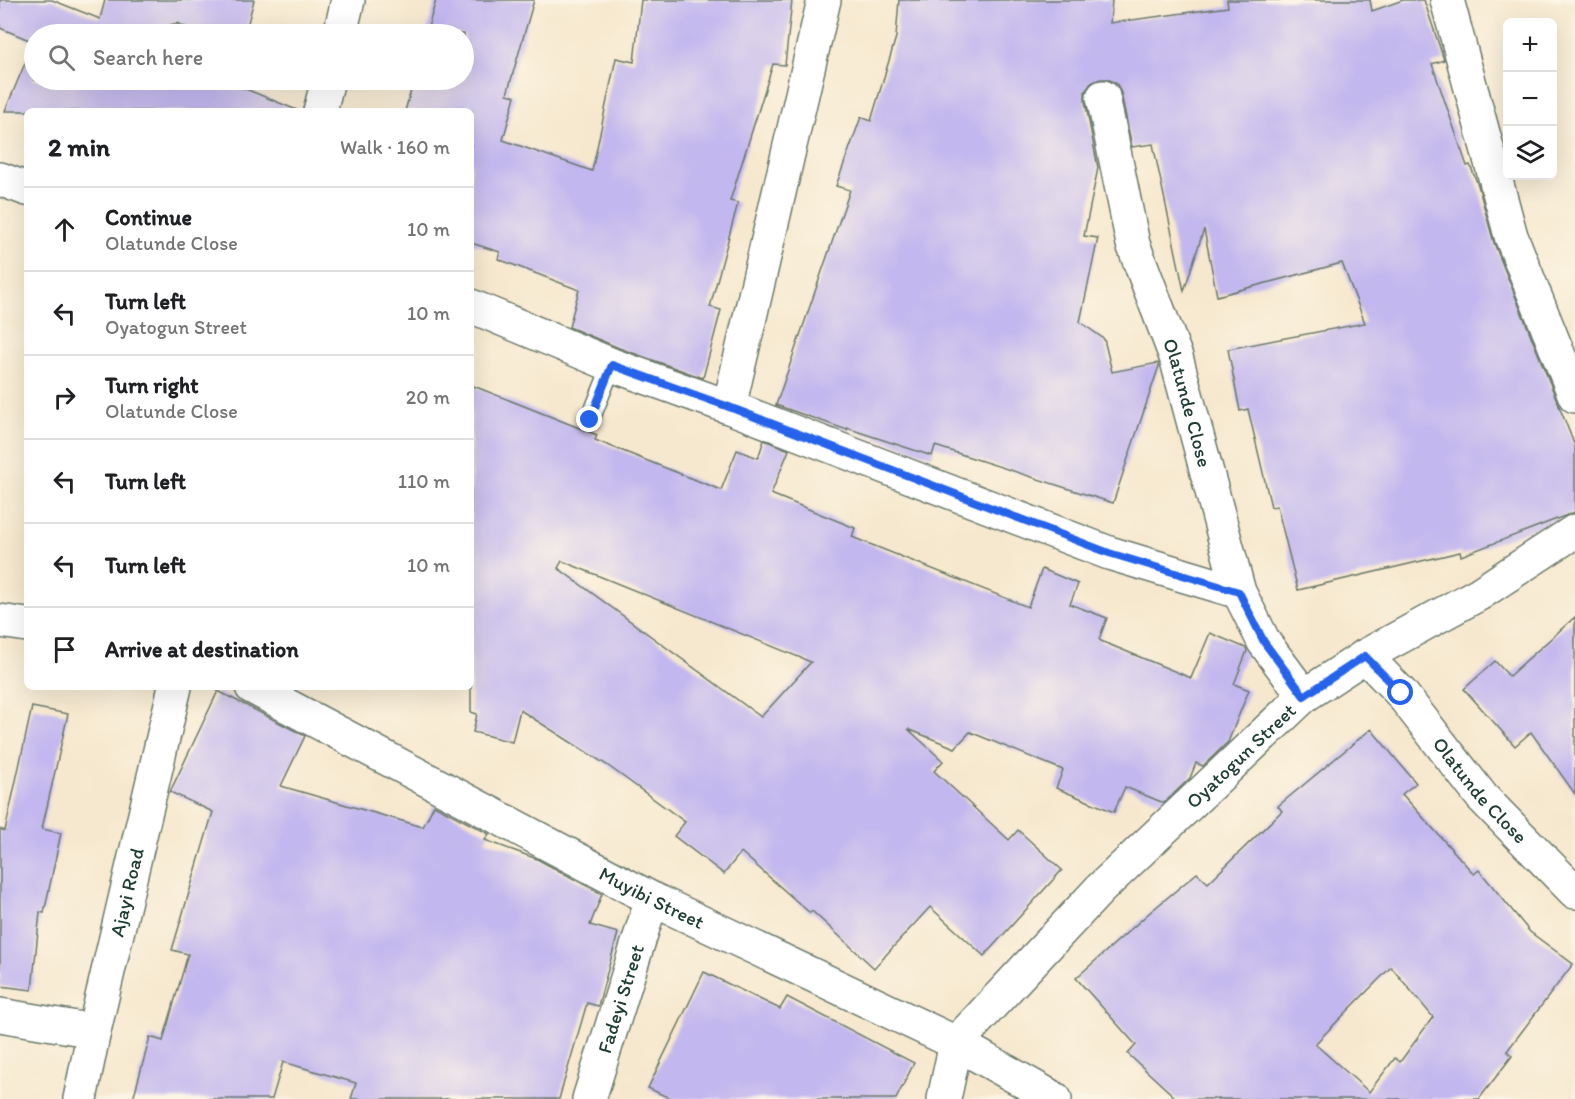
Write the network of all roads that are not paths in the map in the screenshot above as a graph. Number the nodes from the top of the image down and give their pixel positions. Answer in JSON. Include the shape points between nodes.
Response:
{"nodes":[{"id":1,"x":348,"y":0,"type":"edge"},
{"id":2,"x":824,"y":0,"type":"edge"},
{"id":3,"x":1447,"y":0,"type":"edge"},
{"id":4,"x":342,"y":24,"type":"edge"},
{"id":5,"x":325,"y":90,"type":"edge"},
{"id":6,"x":1103,"y":97,"type":"dead end"},
{"id":7,"x":321,"y":108,"type":"edge"},
{"id":8,"x":0,"y":179,"type":"edge"},
{"id":9,"x":24,"y":188,"type":"edge"},
{"id":10,"x":474,"y":307,"type":"edge"},
{"id":11,"x":612,"y":365,"type":"junction"},
{"id":12,"x":1575,"y":396,"type":"edge"},
{"id":13,"x":729,"y":407,"type":"junction"},
{"id":14,"x":590,"y":420,"type":"dead end"},
{"id":15,"x":1575,"y":531,"type":"edge"},
{"id":16,"x":1239,"y":592,"type":"junction"},
{"id":17,"x":0,"y":621,"type":"edge"},
{"id":18,"x":24,"y":625,"type":"edge"},
{"id":19,"x":1365,"y":656,"type":"junction"},
{"id":20,"x":174,"y":690,"type":"edge"},
{"id":21,"x":258,"y":690,"type":"edge"},
{"id":22,"x":1304,"y":696,"type":"junction"},
{"id":23,"x":1575,"y":892,"type":"edge"},
{"id":24,"x":652,"y":899,"type":"junction"},
{"id":25,"x":0,"y":1015,"type":"edge"},
{"id":26,"x":93,"y":1031,"type":"junction"},
{"id":27,"x":956,"y":1043,"type":"junction"},
{"id":28,"x":80,"y":1099,"type":"edge"},
{"id":29,"x":589,"y":1099,"type":"edge"},
{"id":30,"x":944,"y":1099,"type":"edge"},
{"id":31,"x":1055,"y":1099,"type":"edge"}],
"edges":[{"from":1,"to":4,"type":"street"},
{"from":2,"to":13,"type":"street"},
{"from":3,"to":12,"type":"street","via":[[1511,236]]},
{"from":5,"to":7,"type":"street"},
{"from":6,"to":16,"type":"street","name":"Olatunde Close","via":[[1133,244],[1176,357]]},
{"from":8,"to":9,"type":"street"},
{"from":10,"to":11,"type":"street"},
{"from":11,"to":13,"type":"street"},
{"from":11,"to":14,"type":"lane"},
{"from":13,"to":16,"type":"street","via":[[1109,553]]},
{"from":15,"to":19,"type":"street","name":"Oyatogun Street","via":[[1479,594]]},
{"from":16,"to":22,"type":"street","name":"Olatunde Close","via":[[1264,642]]},
{"from":17,"to":18,"type":"street"},
{"from":19,"to":22,"type":"street","name":"Oyatogun Street"},
{"from":19,"to":23,"type":"street","name":"Olatunde Close","via":[[1401,693],[1482,797]]},
{"from":20,"to":26,"type":"street","name":"Ajayi Road"},
{"from":21,"to":24,"type":"street","name":"Muyibi Street"},
{"from":22,"to":27,"type":"street","name":"Oyatogun Street","via":[[1100,889]]},
{"from":24,"to":27,"type":"street","name":"Muyibi Street"},
{"from":24,"to":29,"type":"street","name":"Fadeyi Street"},
{"from":25,"to":26,"type":"street"},
{"from":26,"to":28,"type":"street","name":"Ajayi Road"},
{"from":27,"to":30,"type":"street"},
{"from":27,"to":31,"type":"street","name":"Muyibi Street"}]}
